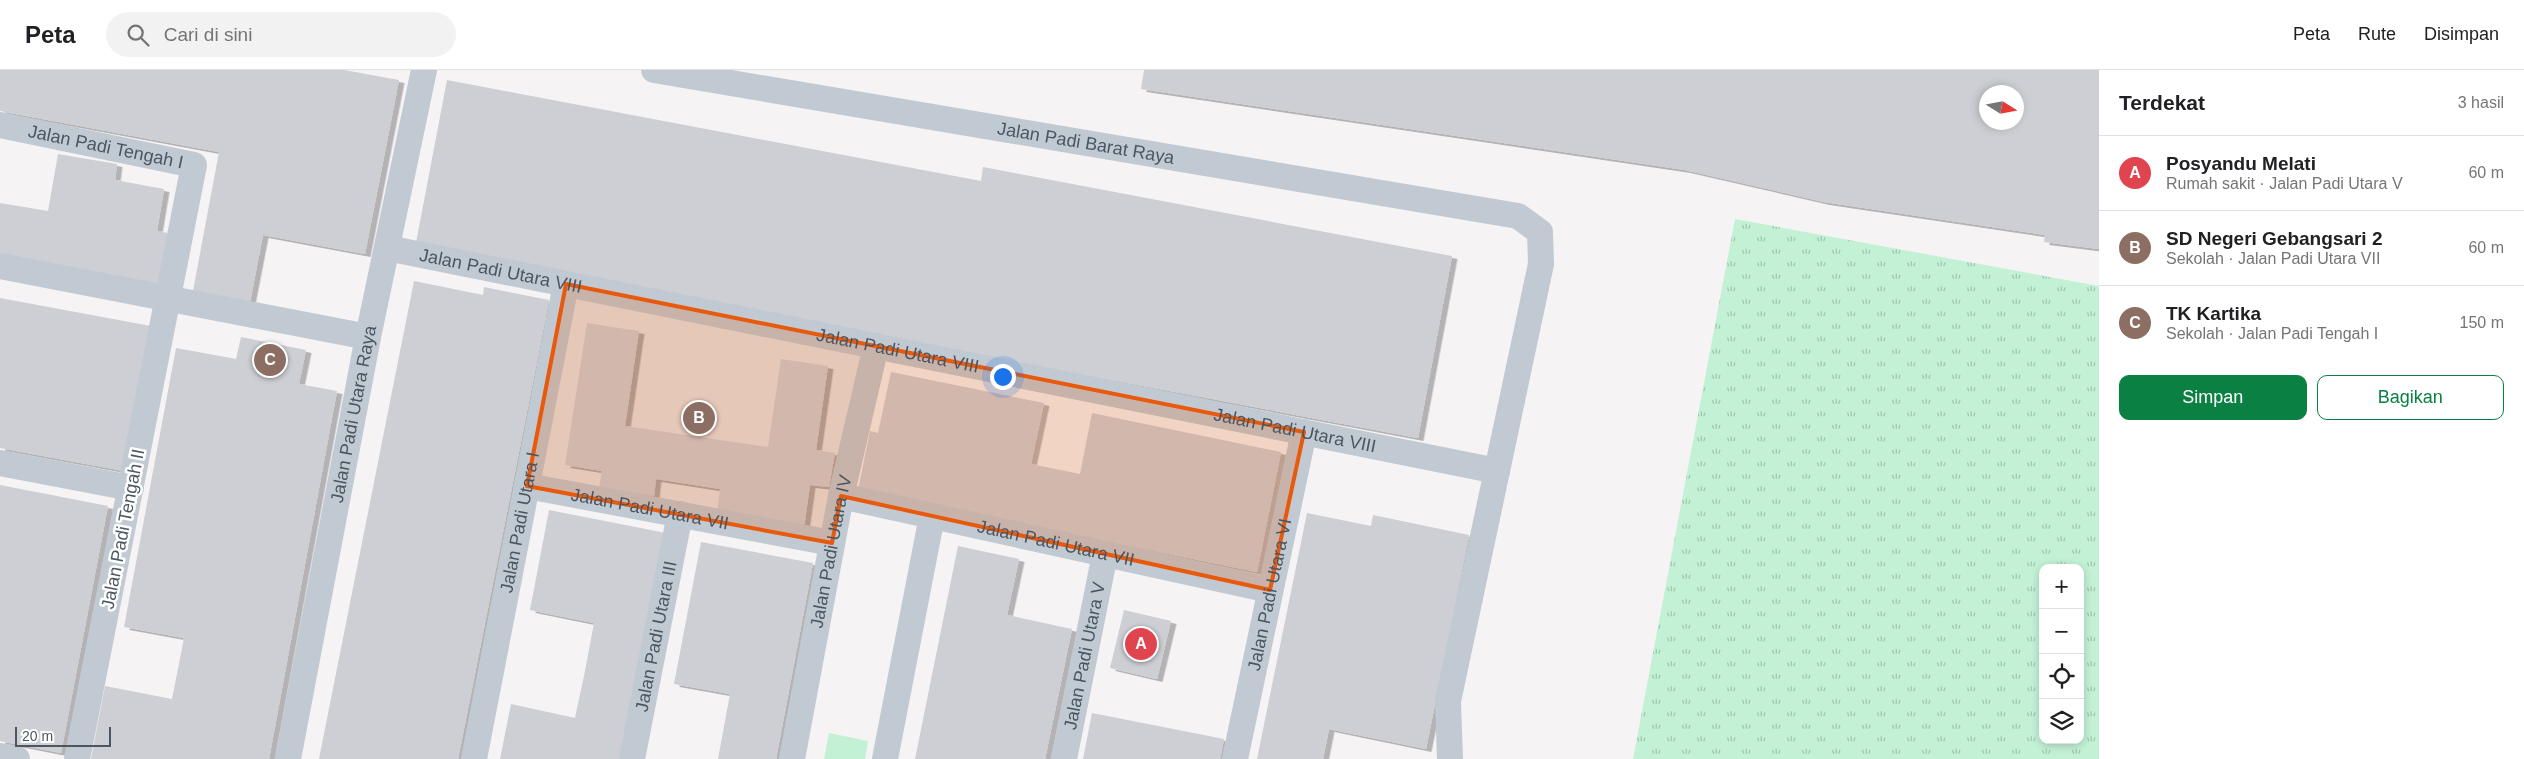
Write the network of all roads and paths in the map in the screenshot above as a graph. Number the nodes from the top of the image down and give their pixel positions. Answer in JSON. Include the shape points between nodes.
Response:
{"nodes":[{"id":1,"x":424,"y":70,"type":"edge"},
{"id":2,"x":654,"y":70,"type":"edge"},
{"id":3,"x":0,"y":125,"type":"edge"},
{"id":4,"x":387,"y":248,"type":"junction"},
{"id":5,"x":0,"y":266,"type":"edge"},
{"id":6,"x":566,"y":284,"type":"junction"},
{"id":7,"x":168,"y":299,"type":"junction"},
{"id":8,"x":368,"y":337,"type":"junction"},
{"id":9,"x":876,"y":346,"type":"junction"},
{"id":10,"x":1304,"y":432,"type":"junction"},
{"id":11,"x":0,"y":463,"type":"edge"},
{"id":12,"x":1497,"y":471,"type":"junction"},
{"id":13,"x":527,"y":486,"type":"junction"},
{"id":14,"x":131,"y":488,"type":"junction"},
{"id":15,"x":841,"y":496,"type":"junction"},
{"id":16,"x":680,"y":514,"type":"junction"},
{"id":17,"x":932,"y":516,"type":"junction"},
{"id":18,"x":832,"y":543,"type":"junction"},
{"id":19,"x":1104,"y":554,"type":"junction"},
{"id":20,"x":1270,"y":590,"type":"junction"},
{"id":21,"x":0,"y":756,"type":"edge"},
{"id":22,"x":17,"y":759,"type":"edge"},
{"id":23,"x":77,"y":759,"type":"edge"},
{"id":24,"x":288,"y":759,"type":"edge"},
{"id":25,"x":474,"y":759,"type":"edge"},
{"id":26,"x":632,"y":759,"type":"edge"},
{"id":27,"x":792,"y":759,"type":"edge"},
{"id":28,"x":885,"y":759,"type":"edge"},
{"id":29,"x":1064,"y":759,"type":"edge"},
{"id":30,"x":1235,"y":759,"type":"edge"},
{"id":31,"x":1450,"y":759,"type":"edge"}],
"edges":[{"from":1,"to":4,"type":"street","name":"Jalan Padi Utara Raya"},
{"from":2,"to":12,"type":"street","name":"Jalan Padi Barat Raya","via":[[1518,216],[1540,232],[1541,264]]},
{"from":3,"to":7,"type":"street","name":"Jalan Padi Tengah I","via":[[194,165]]},
{"from":4,"to":6,"type":"street","name":"Jalan Padi Utara VIII"},
{"from":4,"to":8,"type":"street","name":"Jalan Padi Utara Raya"},
{"from":5,"to":7,"type":"street"},
{"from":6,"to":9,"type":"street","name":"Jalan Padi Utara VIII"},
{"from":6,"to":13,"type":"street","name":"Jalan Padi Utara I"},
{"from":7,"to":8,"type":"street"},
{"from":7,"to":14,"type":"street","name":"Jalan Padi Tengah II"},
{"from":8,"to":24,"type":"street","name":"Jalan Padi Utara Raya"},
{"from":9,"to":10,"type":"street","name":"Jalan Padi Utara VIII"},
{"from":9,"to":15,"type":"street","name":"Jalan Padi Utara IV"},
{"from":10,"to":12,"type":"street","name":"Jalan Padi Utara VIII"},
{"from":10,"to":20,"type":"street","name":"Jalan Padi Utara VI"},
{"from":11,"to":14,"type":"street"},
{"from":12,"to":31,"type":"street","via":[[1448,701]]},
{"from":13,"to":16,"type":"street","name":"Jalan Padi Utara VII"},
{"from":13,"to":25,"type":"street","name":"Jalan Padi Utara I"},
{"from":14,"to":23,"type":"street","name":"Jalan Padi Tengah II"},
{"from":15,"to":17,"type":"street","name":"Jalan Padi Utara VII"},
{"from":15,"to":18,"type":"street","name":"Jalan Padi Utara IV"},
{"from":16,"to":18,"type":"street","name":"Jalan Padi Utara VII"},
{"from":16,"to":26,"type":"street","name":"Jalan Padi Utara III"},
{"from":17,"to":19,"type":"street","name":"Jalan Padi Utara VII"},
{"from":17,"to":28,"type":"street"},
{"from":18,"to":27,"type":"street","name":"Jalan Padi Utara IV"},
{"from":19,"to":20,"type":"street","name":"Jalan Padi Utara VII"},
{"from":19,"to":29,"type":"street","name":"Jalan Padi Utara V"},
{"from":20,"to":30,"type":"street","name":"Jalan Padi Utara VI"},
{"from":21,"to":22,"type":"street"}]}
